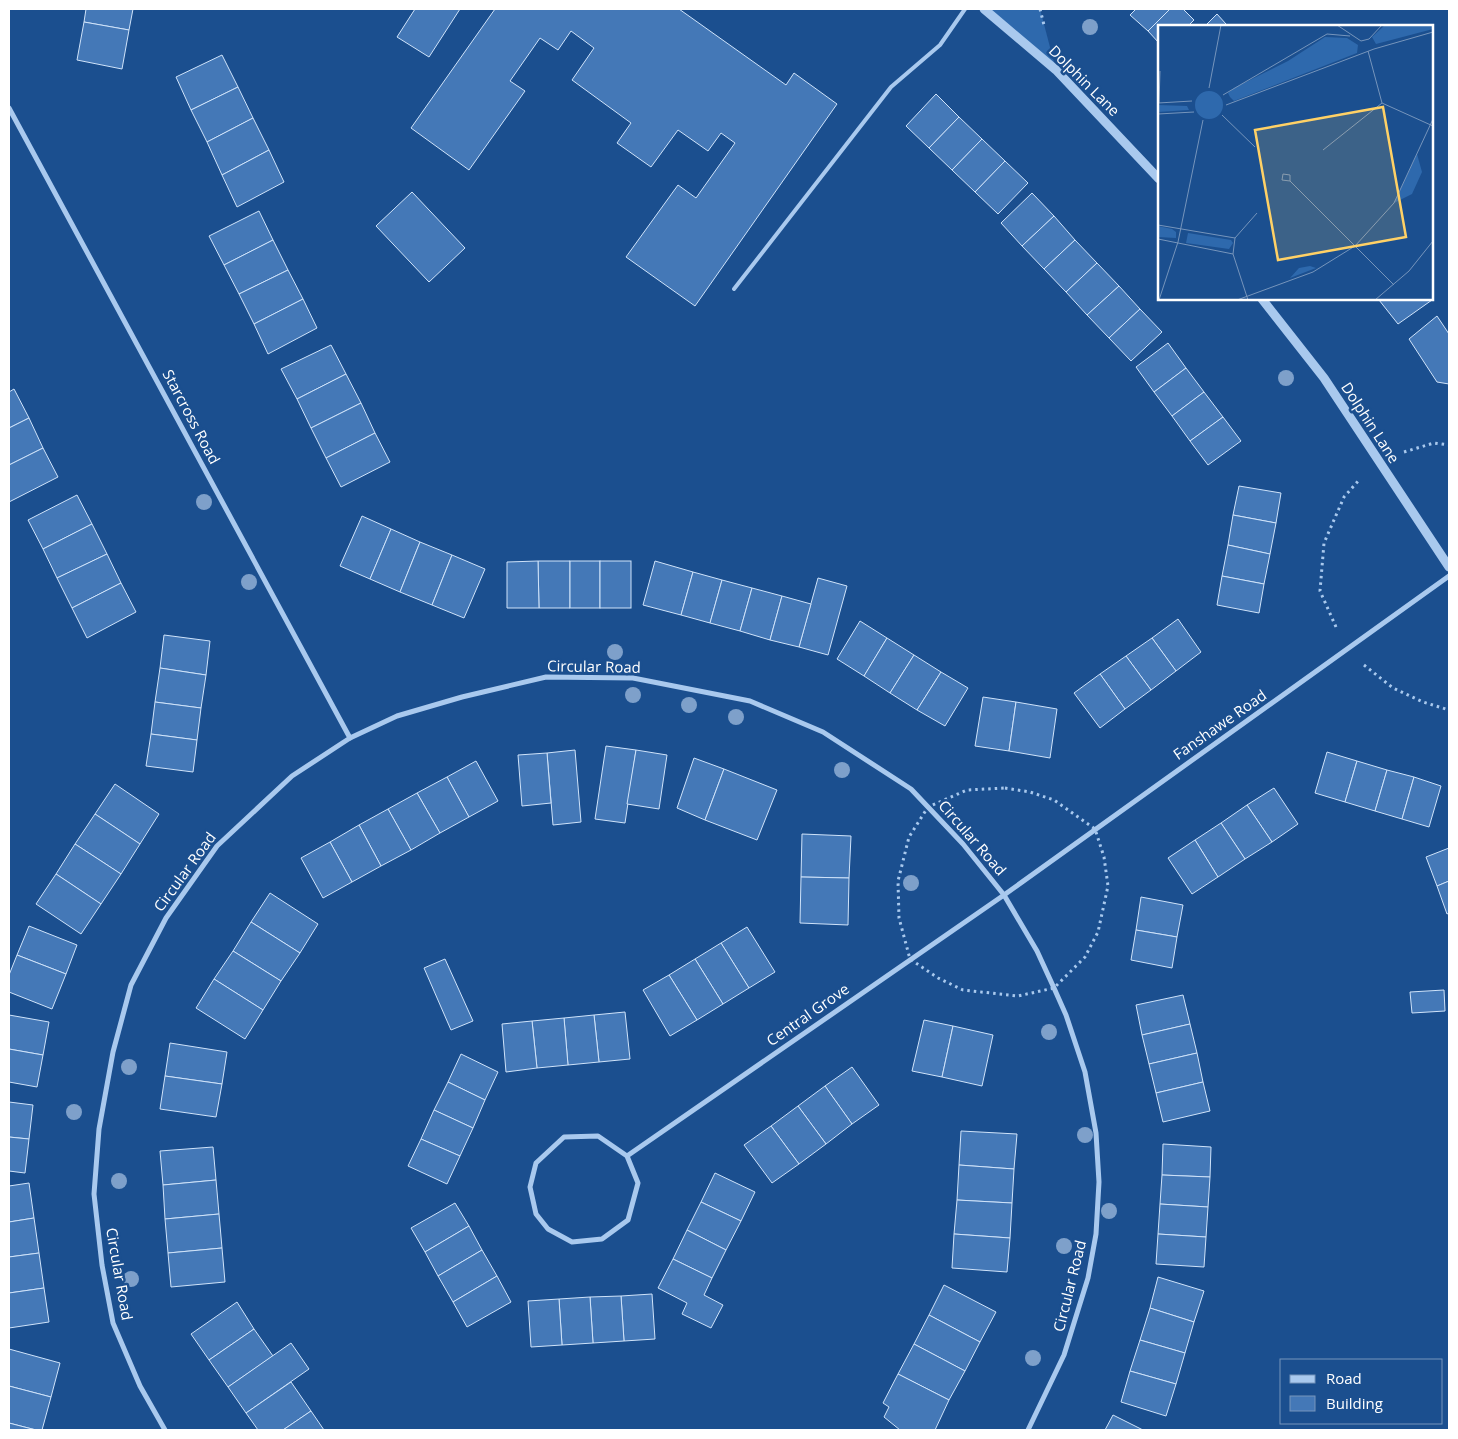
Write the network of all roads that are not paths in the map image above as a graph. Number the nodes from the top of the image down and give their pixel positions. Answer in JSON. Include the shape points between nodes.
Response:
{"nodes":[{"id":1,"x":965,"y":9,"type":"edge"},
{"id":2,"x":984,"y":9,"type":"edge"},
{"id":3,"x":9,"y":108,"type":"edge"},
{"id":4,"x":1158,"y":178,"type":"edge"},
{"id":5,"x":734,"y":289,"type":"dead end"},
{"id":6,"x":1263,"y":300,"type":"edge"},
{"id":7,"x":1449,"y":567,"type":"edge"},
{"id":8,"x":1449,"y":576,"type":"edge"},
{"id":9,"x":350,"y":738,"type":"junction"},
{"id":10,"x":1004,"y":894,"type":"junction"},
{"id":11,"x":627,"y":1156,"type":"junction"},
{"id":12,"x":164,"y":1430,"type":"edge"},
{"id":13,"x":1028,"y":1430,"type":"edge"}],
"edges":[{"from":1,"to":5,"type":"lane","via":[[940,44],[891,87]]},
{"from":2,"to":4,"type":"street","name":"Dolphin Lane","via":[[1056,70]]},
{"from":3,"to":9,"type":"street","name":"Starcross Road"},
{"from":6,"to":7,"type":"street","name":"Dolphin Lane","via":[[1324,378]]},
{"from":8,"to":10,"type":"street","name":"Fanshawe Road"},
{"from":9,"to":10,"type":"street","name":"Circular Road","via":[[397,716],[546,677],[633,678],[750,701],[822,732],[911,789],[964,844]]},
{"from":9,"to":12,"type":"street","name":"Circular Road","via":[[292,776],[217,846],[166,918],[131,985],[113,1052],[99,1129],[94,1194],[113,1323],[140,1386]]},
{"from":10,"to":11,"type":"street","name":"Central Grove"},
{"from":10,"to":13,"type":"street","name":"Circular Road","via":[[1037,951],[1066,1015],[1085,1072],[1096,1133],[1100,1182],[1088,1278],[1064,1356]]},
{"from":11,"to":11,"type":"street","via":[[598,1136],[564,1137],[536,1162],[530,1187],[536,1214],[548,1229],[572,1242],[602,1239],[628,1220],[638,1183]]}]}
